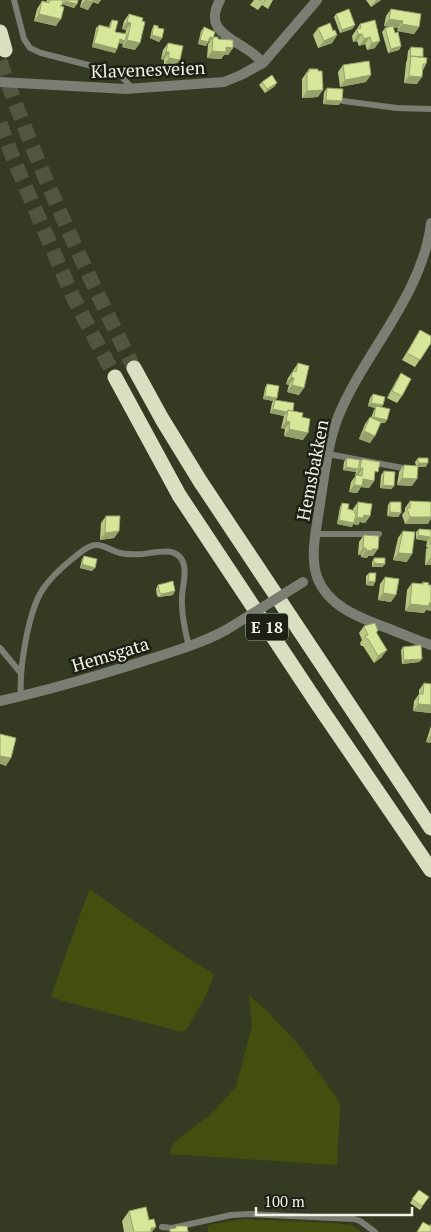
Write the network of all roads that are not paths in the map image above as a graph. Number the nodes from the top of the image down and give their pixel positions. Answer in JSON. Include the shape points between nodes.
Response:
{"nodes":[{"id":1,"x":14,"y":0,"type":"edge"},
{"id":2,"x":220,"y":0,"type":"edge"},
{"id":3,"x":317,"y":0,"type":"edge"},
{"id":4,"x":0,"y":32,"type":"edge"},
{"id":5,"x":6,"y":50,"type":"dead end"},
{"id":6,"x":263,"y":62,"type":"junction"},
{"id":7,"x":0,"y":82,"type":"edge"},
{"id":8,"x":133,"y":89,"type":"junction"},
{"id":9,"x":343,"y":101,"type":"edge"},
{"id":10,"x":431,"y":109,"type":"edge"},
{"id":11,"x":431,"y":224,"type":"edge"},
{"id":12,"x":134,"y":368,"type":"tunnel mouth"},
{"id":13,"x":115,"y":377,"type":"tunnel mouth"},
{"id":14,"x":328,"y":454,"type":"junction"},
{"id":15,"x":408,"y":469,"type":"edge"},
{"id":16,"x":316,"y":534,"type":"junction"},
{"id":17,"x":379,"y":534,"type":"edge"},
{"id":18,"x":317,"y":576,"type":"junction"},
{"id":19,"x":431,"y":644,"type":"edge"},
{"id":20,"x":190,"y":647,"type":"junction"},
{"id":21,"x":0,"y":648,"type":"edge"},
{"id":22,"x":20,"y":672,"type":"junction"},
{"id":23,"x":21,"y":696,"type":"junction"},
{"id":24,"x":0,"y":701,"type":"edge"},
{"id":25,"x":431,"y":828,"type":"edge"},
{"id":26,"x":431,"y":870,"type":"edge"},
{"id":27,"x":162,"y":1227,"type":"dead end"},
{"id":28,"x":375,"y":1232,"type":"edge"}],
"edges":[{"from":1,"to":8,"type":"lane","via":[[24,39],[30,48],[120,75]]},
{"from":2,"to":6,"type":"street","via":[[215,11],[217,27]]},
{"from":3,"to":6,"type":"street","name":"Klavenesveien"},
{"from":4,"to":5,"type":"highway"},
{"from":6,"to":8,"type":"street","name":"Klavenesveien","via":[[224,82]]},
{"from":7,"to":8,"type":"street","name":"Klavenesveien"},
{"from":9,"to":10,"type":"lane"},
{"from":11,"to":14,"type":"street","name":"Hemsbakken","via":[[418,270],[351,390],[338,417]]},
{"from":12,"to":25,"type":"highway","number":"E 18","via":[[200,481]]},
{"from":13,"to":26,"type":"highway","number":"E 18","via":[[179,495]]},
{"from":14,"to":15,"type":"lane"},
{"from":14,"to":16,"type":"street","name":"Hemsbakken"},
{"from":16,"to":17,"type":"lane"},
{"from":16,"to":18,"type":"street","name":"Hemsbakken","via":[[314,558]]},
{"from":18,"to":19,"type":"street","name":"Hemsbakken","via":[[330,597],[350,613]]},
{"from":18,"to":20,"type":"street","name":"Hemsgata","bridge":true,"via":[[210,639]]},
{"from":20,"to":22,"type":"lane","via":[[182,615],[184,569],[178,555],[166,551],[130,554],[97,544],[62,568],[43,589],[29,628]]},
{"from":20,"to":23,"type":"street","name":"Hemsgata","via":[[93,678]]},
{"from":21,"to":22,"type":"lane"},
{"from":22,"to":23,"type":"lane"},
{"from":23,"to":24,"type":"street","name":"Hemsgata"},
{"from":27,"to":28,"type":"lane","via":[[172,1228],[231,1214],[249,1214],[354,1219]]}]}
